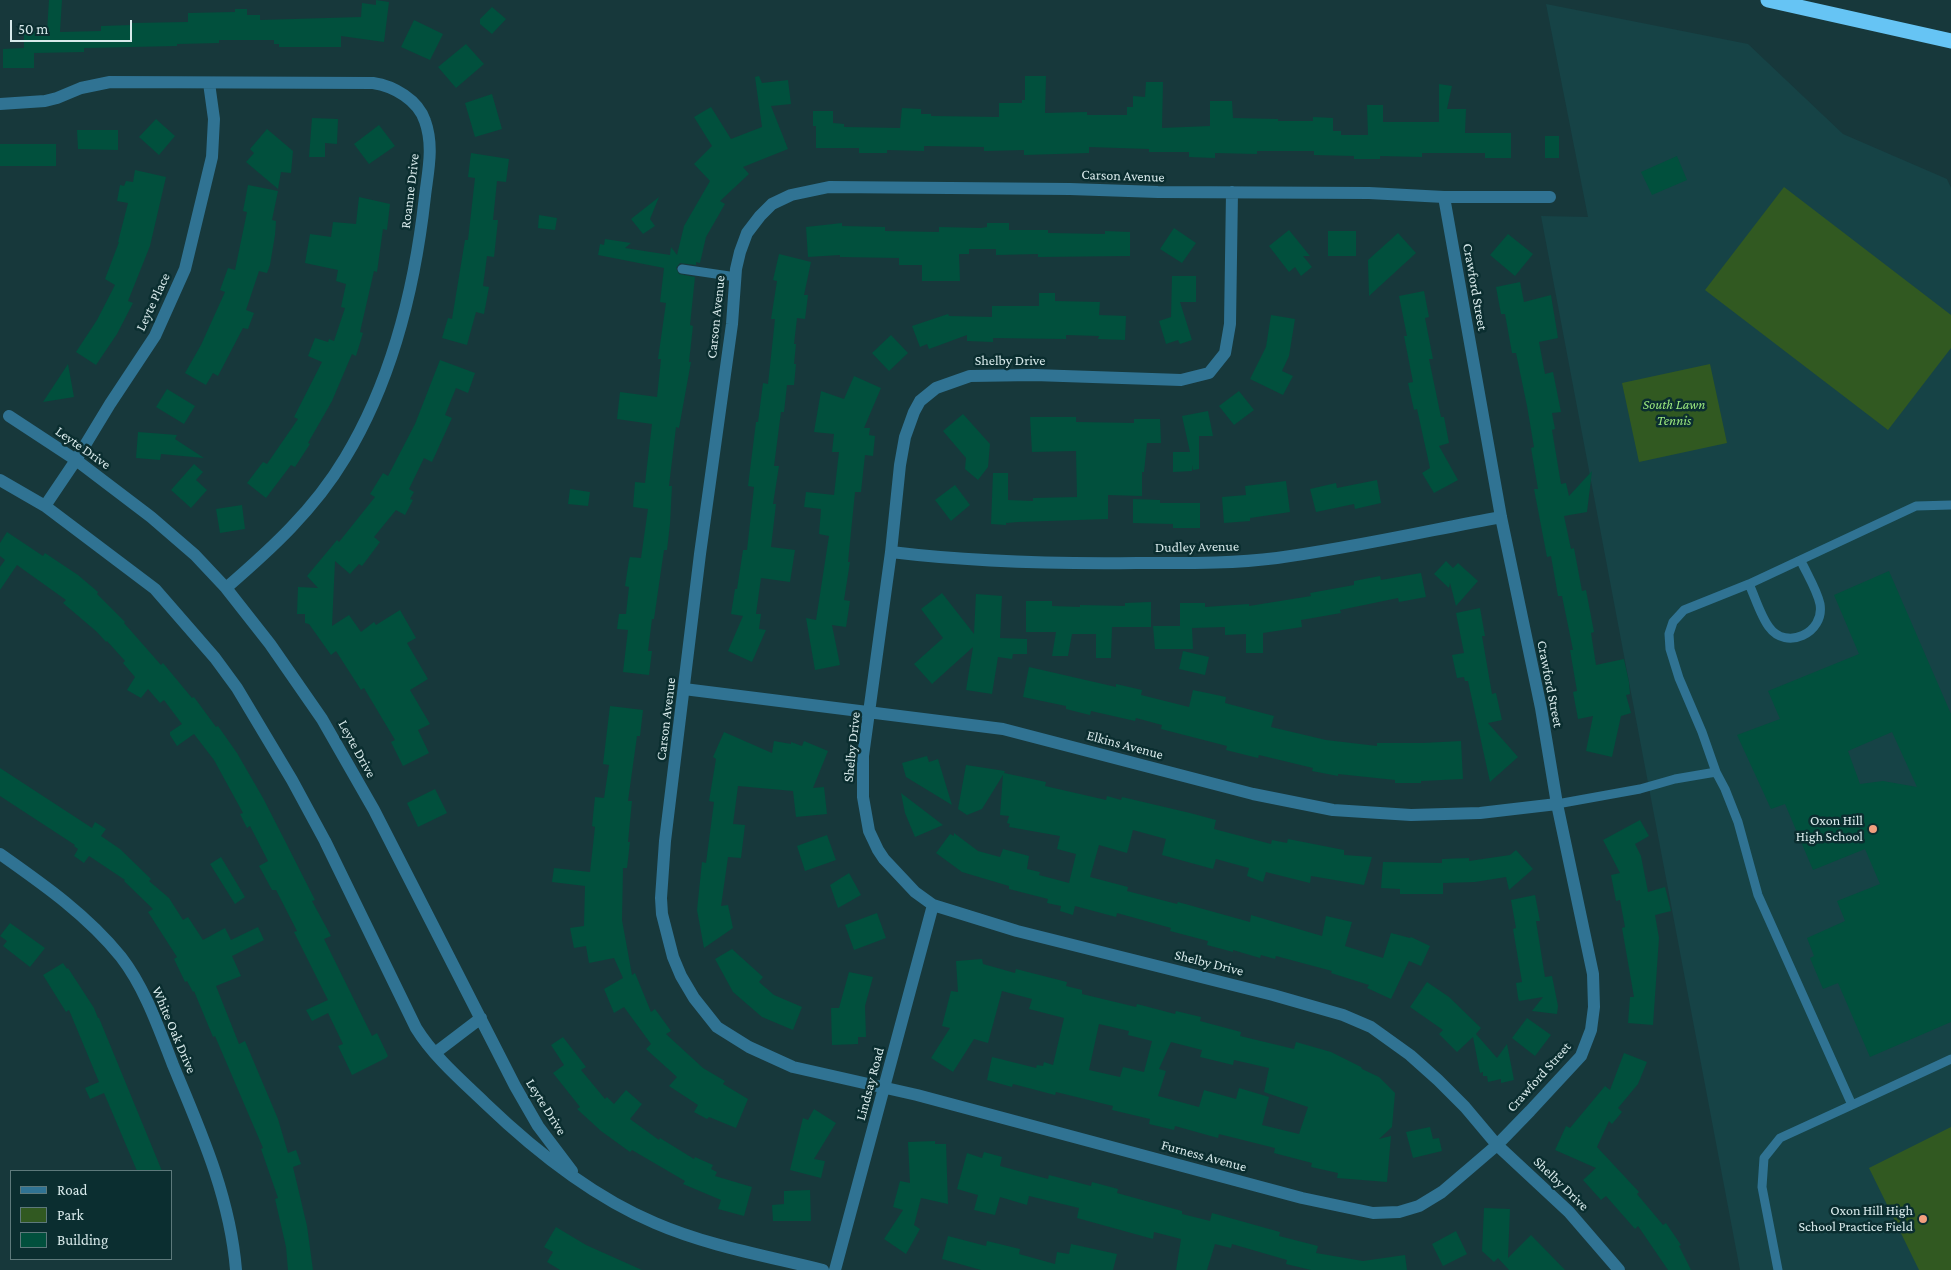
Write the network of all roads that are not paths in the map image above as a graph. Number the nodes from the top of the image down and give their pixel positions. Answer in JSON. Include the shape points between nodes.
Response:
{"nodes":[{"id":1,"x":1768,"y":0,"type":"edge"},
{"id":2,"x":1951,"y":41,"type":"edge"},
{"id":3,"x":209,"y":83,"type":"junction"},
{"id":4,"x":0,"y":104,"type":"edge"},
{"id":5,"x":1232,"y":192,"type":"junction"},
{"id":6,"x":1444,"y":197,"type":"junction"},
{"id":7,"x":1550,"y":197,"type":"dead end"},
{"id":8,"x":682,"y":269,"type":"dead end"},
{"id":9,"x":736,"y":277,"type":"junction"},
{"id":10,"x":9,"y":416,"type":"dead end"},
{"id":11,"x":76,"y":460,"type":"junction"},
{"id":12,"x":0,"y":480,"type":"edge"},
{"id":13,"x":1951,"y":505,"type":"edge"},
{"id":14,"x":44,"y":506,"type":"junction"},
{"id":15,"x":1501,"y":517,"type":"junction"},
{"id":16,"x":891,"y":552,"type":"junction"},
{"id":17,"x":1801,"y":561,"type":"junction"},
{"id":18,"x":1749,"y":584,"type":"junction"},
{"id":19,"x":226,"y":588,"type":"junction"},
{"id":20,"x":684,"y":689,"type":"junction"},
{"id":21,"x":870,"y":713,"type":"junction"},
{"id":22,"x":1716,"y":772,"type":"junction"},
{"id":23,"x":1557,"y":804,"type":"junction"},
{"id":24,"x":0,"y":854,"type":"edge"},
{"id":25,"x":933,"y":906,"type":"junction"},
{"id":26,"x":481,"y":1018,"type":"junction"},
{"id":27,"x":435,"y":1053,"type":"junction"},
{"id":28,"x":1951,"y":1059,"type":"edge"},
{"id":29,"x":885,"y":1088,"type":"junction"},
{"id":30,"x":1852,"y":1105,"type":"junction"},
{"id":31,"x":1497,"y":1144,"type":"junction"},
{"id":32,"x":578,"y":1179,"type":"junction"},
{"id":33,"x":236,"y":1270,"type":"edge"},
{"id":34,"x":823,"y":1270,"type":"edge"},
{"id":35,"x":835,"y":1270,"type":"edge"},
{"id":36,"x":1619,"y":1270,"type":"edge"},
{"id":37,"x":1778,"y":1270,"type":"edge"}],
"edges":[{"from":1,"to":2,"type":"highway"},
{"from":3,"to":4,"type":"street","name":"Roanne Drive","via":[[95,84],[45,101]]},
{"from":3,"to":11,"type":"street","name":"Leyte Place","via":[[214,118],[212,157],[185,269],[155,336]]},
{"from":3,"to":19,"type":"street","name":"Roanne Drive","via":[[385,85],[403,94],[420,110],[431,145],[417,260],[408,298],[396,344],[358,436],[333,476],[295,524]]},
{"from":5,"to":6,"type":"street","name":"Carson Avenue","via":[[1369,192]]},
{"from":5,"to":9,"type":"street","name":"Carson Avenue","via":[[815,189],[781,198],[760,216],[743,242]]},
{"from":5,"to":16,"type":"street","name":"Shelby Drive","via":[[1230,324],[1225,353],[1209,373],[1181,380],[984,375],[959,378],[936,388],[920,401],[909,422],[900,465]]},
{"from":6,"to":7,"type":"street","name":"Carson Avenue"},
{"from":6,"to":15,"type":"street","name":"Crawford Street"},
{"from":8,"to":9,"type":"lane"},
{"from":9,"to":20,"type":"street","name":"Carson Avenue"},
{"from":10,"to":11,"type":"street","name":"Leyte Drive"},
{"from":11,"to":14,"type":"street","name":"Leyte Place"},
{"from":11,"to":19,"type":"street","name":"Leyte Drive","via":[[151,517],[195,555]]},
{"from":12,"to":14,"type":"street","name":"Leyte Drive"},
{"from":13,"to":17,"type":"lane","via":[[1916,506]]},
{"from":14,"to":27,"type":"street","name":"Leyte Drive","via":[[155,589],[199,638],[237,688],[292,780],[405,1007]]},
{"from":15,"to":16,"type":"street","name":"Dudley Avenue","via":[[1368,543],[1224,563],[1010,562]]},
{"from":15,"to":23,"type":"street","name":"Crawford Street","via":[[1541,708]]},
{"from":16,"to":21,"type":"street","name":"Shelby Drive"},
{"from":17,"to":18,"type":"lane"},
{"from":17,"to":18,"type":"lane","via":[[1820,604],[1815,627],[1808,634],[1793,639],[1780,637],[1768,627]]},
{"from":18,"to":22,"type":"lane","via":[[1684,610],[1673,622],[1669,634],[1679,678]]},
{"from":19,"to":26,"type":"street","name":"Leyte Drive","via":[[322,719],[374,810]]},
{"from":20,"to":21,"type":"street","name":"Elkins Avenue"},
{"from":20,"to":29,"type":"street","name":"Carson Avenue","via":[[661,898],[664,925],[681,976],[717,1027],[744,1045],[793,1068]]},
{"from":21,"to":23,"type":"street","name":"Elkins Avenue","via":[[1010,730],[1237,790],[1333,810],[1411,816],[1480,813]]},
{"from":21,"to":25,"type":"street","name":"Shelby Drive","via":[[862,784],[869,831],[884,859],[910,888]]},
{"from":22,"to":23,"type":"lane"},
{"from":22,"to":30,"type":"lane","via":[[1738,822],[1758,895]]},
{"from":23,"to":31,"type":"street","name":"Crawford Street","via":[[1593,974],[1591,1030],[1581,1056]]},
{"from":24,"to":33,"type":"street","name":"White Oak Drive","via":[[87,920],[132,972],[207,1145],[228,1215]]},
{"from":25,"to":29,"type":"street","name":"Lindsay Road"},
{"from":25,"to":31,"type":"street","name":"Shelby Drive","via":[[1357,1020],[1389,1038],[1431,1074]]},
{"from":26,"to":27,"type":"street"},
{"from":26,"to":32,"type":"street","name":"Leyte Drive","via":[[538,1126]]},
{"from":27,"to":32,"type":"street","name":"Leyte Drive","via":[[537,1150]]},
{"from":28,"to":30,"type":"lane"},
{"from":29,"to":31,"type":"street","name":"Furness Avenue","via":[[1302,1198],[1373,1213],[1399,1212],[1419,1206],[1442,1192]]},
{"from":29,"to":35,"type":"street","name":"Lindsay Road"},
{"from":30,"to":37,"type":"lane","via":[[1780,1138],[1764,1158],[1762,1187]]},
{"from":31,"to":36,"type":"street","name":"Shelby Drive","via":[[1569,1212]]},
{"from":32,"to":34,"type":"street","name":"Leyte Drive","via":[[616,1204],[656,1224],[699,1239]]}]}
